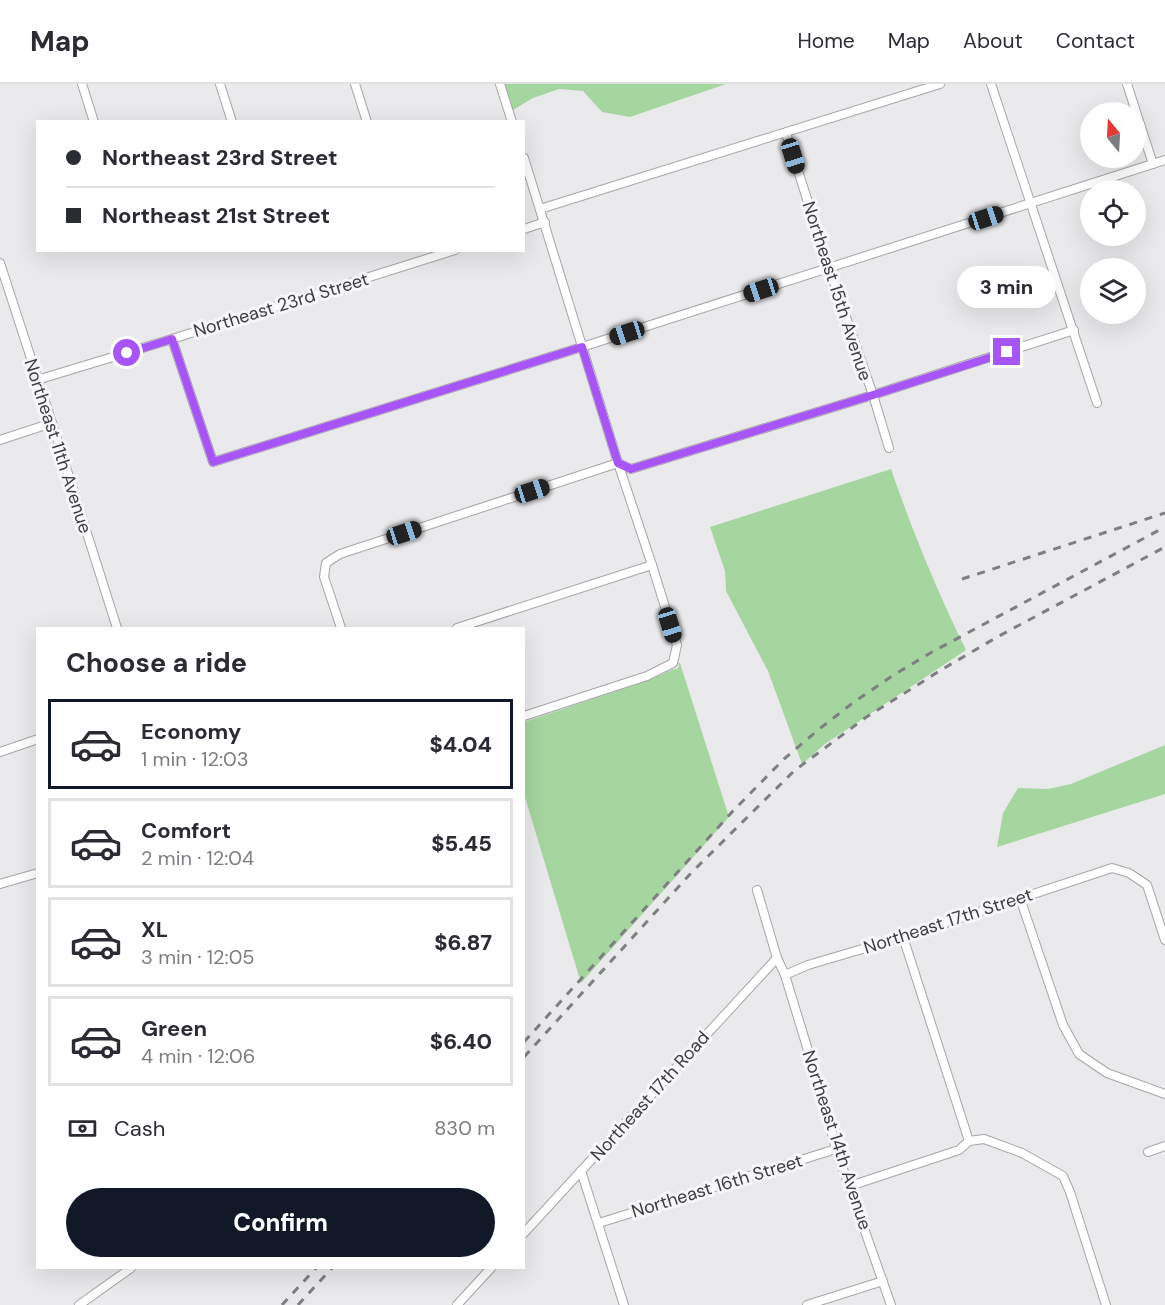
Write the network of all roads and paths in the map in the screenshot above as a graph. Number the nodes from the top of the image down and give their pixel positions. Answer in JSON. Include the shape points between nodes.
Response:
{"nodes":[{"id":1,"x":82,"y":84,"type":"edge"},
{"id":2,"x":220,"y":84,"type":"edge"},
{"id":3,"x":355,"y":84,"type":"edge"},
{"id":4,"x":500,"y":84,"type":"edge"},
{"id":5,"x":940,"y":84,"type":"edge"},
{"id":6,"x":992,"y":84,"type":"edge"},
{"id":7,"x":1127,"y":84,"type":"edge"},
{"id":8,"x":92,"y":120,"type":"edge"},
{"id":9,"x":231,"y":120,"type":"edge"},
{"id":10,"x":366,"y":120,"type":"edge"},
{"id":11,"x":511,"y":120,"type":"edge"},
{"id":12,"x":786,"y":133,"type":"junction"},
{"id":13,"x":1165,"y":160,"type":"edge"},
{"id":14,"x":525,"y":161,"type":"edge"},
{"id":15,"x":1153,"y":164,"type":"junction"},
{"id":16,"x":1031,"y":203,"type":"junction"},
{"id":17,"x":540,"y":209,"type":"junction"},
{"id":18,"x":544,"y":222,"type":"junction"},
{"id":19,"x":525,"y":229,"type":"edge"},
{"id":20,"x":449,"y":252,"type":"edge"},
{"id":21,"x":0,"y":263,"type":"edge"},
{"id":22,"x":829,"y":268,"type":"junction"},
{"id":23,"x":1074,"y":330,"type":"junction"},
{"id":24,"x":172,"y":339,"type":"junction"},
{"id":25,"x":582,"y":347,"type":"junction"},
{"id":26,"x":37,"y":380,"type":"junction"},
{"id":27,"x":873,"y":395,"type":"junction"},
{"id":28,"x":1097,"y":402,"type":"dead end"},
{"id":29,"x":52,"y":423,"type":"junction"},
{"id":30,"x":0,"y":440,"type":"edge"},
{"id":31,"x":889,"y":448,"type":"dead end"},
{"id":32,"x":618,"y":463,"type":"junction"},
{"id":33,"x":652,"y":565,"type":"junction"},
{"id":34,"x":117,"y":627,"type":"edge"},
{"id":35,"x":341,"y":627,"type":"edge"},
{"id":36,"x":460,"y":627,"type":"edge"},
{"id":37,"x":525,"y":716,"type":"edge"},
{"id":38,"x":36,"y":740,"type":"edge"},
{"id":39,"x":0,"y":752,"type":"edge"},
{"id":40,"x":36,"y":874,"type":"edge"},
{"id":41,"x":0,"y":884,"type":"edge"},
{"id":42,"x":757,"y":890,"type":"dead end"},
{"id":43,"x":1020,"y":898,"type":"junction"},
{"id":44,"x":903,"y":937,"type":"junction"},
{"id":45,"x":1165,"y":939,"type":"edge"},
{"id":46,"x":777,"y":958,"type":"junction"},
{"id":47,"x":786,"y":975,"type":"junction"},
{"id":48,"x":1165,"y":1094,"type":"edge"},
{"id":49,"x":969,"y":1141,"type":"junction"},
{"id":50,"x":1165,"y":1146,"type":"edge"},
{"id":51,"x":836,"y":1149,"type":"junction"},
{"id":52,"x":1148,"y":1152,"type":"dead end"},
{"id":53,"x":581,"y":1171,"type":"junction"},
{"id":54,"x":850,"y":1186,"type":"junction"},
{"id":55,"x":599,"y":1223,"type":"junction"},
{"id":56,"x":525,"y":1232,"type":"edge"},
{"id":57,"x":130,"y":1269,"type":"edge"},
{"id":58,"x":490,"y":1269,"type":"edge"},
{"id":59,"x":884,"y":1281,"type":"junction"},
{"id":60,"x":79,"y":1305,"type":"edge"},
{"id":61,"x":457,"y":1305,"type":"edge"},
{"id":62,"x":624,"y":1305,"type":"edge"},
{"id":63,"x":807,"y":1305,"type":"edge"},
{"id":64,"x":891,"y":1305,"type":"edge"},
{"id":65,"x":1106,"y":1305,"type":"edge"}],
"edges":[{"from":1,"to":8,"type":"street"},
{"from":2,"to":9,"type":"street"},
{"from":3,"to":10,"type":"street"},
{"from":4,"to":11,"type":"street"},
{"from":5,"to":12,"type":"street"},
{"from":6,"to":16,"type":"street"},
{"from":7,"to":15,"type":"street"},
{"from":12,"to":17,"type":"street"},
{"from":12,"to":22,"type":"street","name":"Northeast 15th Avenue"},
{"from":13,"to":15,"type":"street"},
{"from":14,"to":17,"type":"street"},
{"from":15,"to":16,"type":"street"},
{"from":16,"to":22,"type":"street"},
{"from":16,"to":23,"type":"street"},
{"from":17,"to":18,"type":"street"},
{"from":18,"to":19,"type":"street"},
{"from":18,"to":25,"type":"street"},
{"from":20,"to":24,"type":"street","name":"Northeast 23rd Street"},
{"from":21,"to":26,"type":"street","name":"Northeast 11th Avenue"},
{"from":22,"to":25,"type":"street"},
{"from":22,"to":27,"type":"street","name":"Northeast 15th Avenue"},
{"from":23,"to":27,"type":"street"},
{"from":23,"to":28,"type":"street"},
{"from":24,"to":25,"type":"street","via":[[213,462]]},
{"from":24,"to":26,"type":"street","name":"Northeast 23rd Street"},
{"from":25,"to":32,"type":"street"},
{"from":26,"to":29,"type":"street","name":"Northeast 11th Avenue"},
{"from":27,"to":31,"type":"street","name":"Northeast 15th Avenue"},
{"from":27,"to":32,"type":"street","via":[[631,469]]},
{"from":29,"to":30,"type":"street"},
{"from":29,"to":34,"type":"street","name":"Northeast 11th Avenue"},
{"from":32,"to":33,"type":"street"},
{"from":32,"to":35,"type":"street","via":[[340,555],[326,563],[324,577]]},
{"from":33,"to":36,"type":"street"},
{"from":33,"to":37,"type":"street","via":[[677,645],[673,663],[647,676]]},
{"from":38,"to":39,"type":"street"},
{"from":40,"to":41,"type":"street"},
{"from":42,"to":46,"type":"street"},
{"from":43,"to":44,"type":"street","name":"Northeast 17th Street"},
{"from":43,"to":45,"type":"street","name":"Northeast 17th Street","via":[[1112,868],[1147,885]]},
{"from":43,"to":48,"type":"street","via":[[1063,1025],[1079,1054],[1107,1073]]},
{"from":44,"to":47,"type":"street","name":"Northeast 17th Street"},
{"from":44,"to":49,"type":"street"},
{"from":46,"to":47,"type":"street"},
{"from":46,"to":53,"type":"street","name":"Northeast 17th Road"},
{"from":47,"to":51,"type":"street","name":"Northeast 14th Avenue"},
{"from":49,"to":54,"type":"street","via":[[959,1150]]},
{"from":49,"to":65,"type":"street","via":[[984,1139],[1022,1153],[1063,1176]]},
{"from":50,"to":52,"type":"street"},
{"from":51,"to":54,"type":"street","name":"Northeast 14th Avenue"},
{"from":51,"to":55,"type":"street","name":"Northeast 16th Street"},
{"from":53,"to":55,"type":"street"},
{"from":53,"to":56,"type":"street","name":"Northeast 17th Road"},
{"from":54,"to":59,"type":"street","name":"Northeast 14th Avenue"},
{"from":55,"to":62,"type":"street"},
{"from":57,"to":60,"type":"street"},
{"from":58,"to":61,"type":"street"},
{"from":59,"to":63,"type":"street"},
{"from":59,"to":64,"type":"street","name":"Northeast 14th Avenue"}]}
